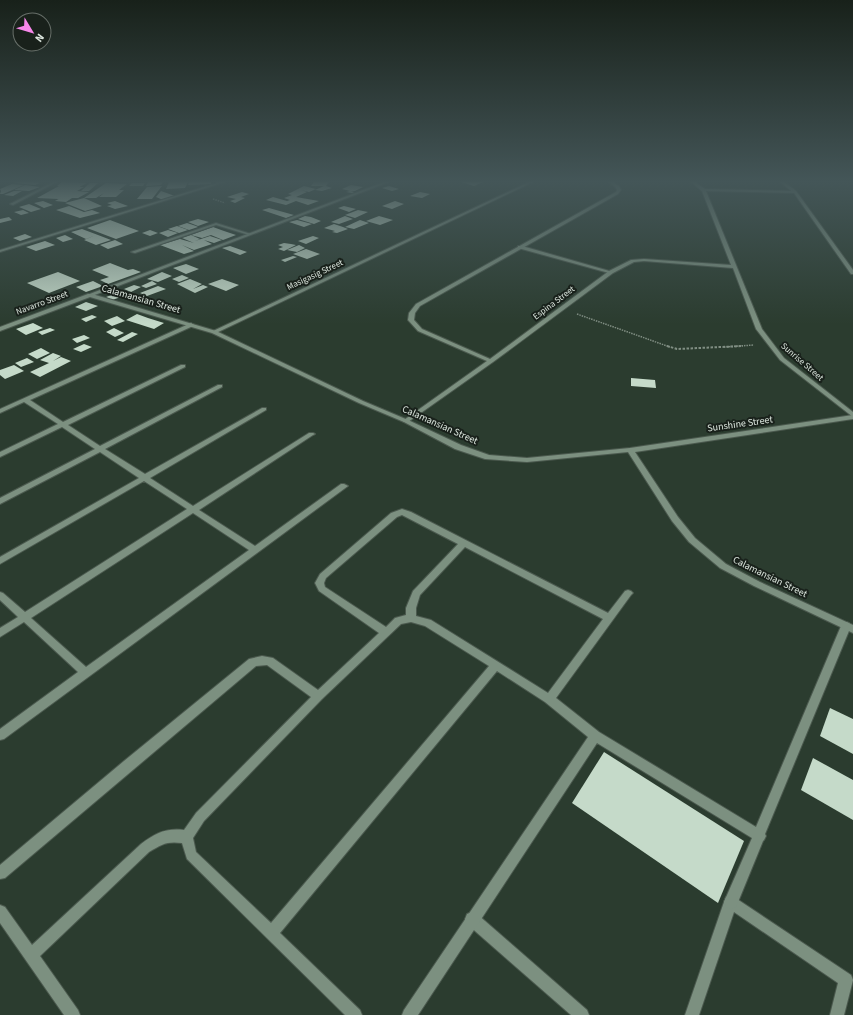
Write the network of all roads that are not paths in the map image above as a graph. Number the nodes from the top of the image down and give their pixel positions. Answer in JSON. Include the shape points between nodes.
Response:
{"nodes":[{"id":1,"x":70,"y":229,"type":"edge"},
{"id":2,"x":200,"y":229,"type":"edge"},
{"id":3,"x":233,"y":229,"type":"edge"},
{"id":4,"x":260,"y":229,"type":"edge"},
{"id":5,"x":431,"y":229,"type":"edge"},
{"id":6,"x":551,"y":229,"type":"edge"},
{"id":7,"x":719,"y":229,"type":"edge"},
{"id":8,"x":822,"y":229,"type":"edge"},
{"id":9,"x":248,"y":234,"type":"junction"},
{"id":10,"x":520,"y":247,"type":"junction"},
{"id":11,"x":0,"y":251,"type":"edge"},
{"id":12,"x":133,"y":252,"type":"dead end"},
{"id":13,"x":734,"y":267,"type":"junction"},
{"id":14,"x":611,"y":272,"type":"junction"},
{"id":15,"x":853,"y":273,"type":"edge"},
{"id":16,"x":90,"y":295,"type":"junction"},
{"id":17,"x":191,"y":325,"type":"junction"},
{"id":18,"x":0,"y":328,"type":"edge"},
{"id":19,"x":214,"y":332,"type":"junction"},
{"id":20,"x":492,"y":361,"type":"junction"},
{"id":21,"x":183,"y":366,"type":"dead end"},
{"id":22,"x":220,"y":386,"type":"dead end"},
{"id":23,"x":26,"y":400,"type":"junction"},
{"id":24,"x":264,"y":409,"type":"dead end"},
{"id":25,"x":0,"y":411,"type":"edge"},
{"id":26,"x":853,"y":416,"type":"edge"},
{"id":27,"x":406,"y":421,"type":"junction"},
{"id":28,"x":63,"y":425,"type":"junction"},
{"id":29,"x":311,"y":434,"type":"dead end"},
{"id":30,"x":100,"y":449,"type":"junction"},
{"id":31,"x":630,"y":450,"type":"junction"},
{"id":32,"x":0,"y":455,"type":"edge"},
{"id":33,"x":144,"y":478,"type":"junction"},
{"id":34,"x":344,"y":486,"type":"dead end"},
{"id":35,"x":0,"y":501,"type":"edge"},
{"id":36,"x":193,"y":510,"type":"junction"},
{"id":37,"x":464,"y":543,"type":"junction"},
{"id":38,"x":255,"y":550,"type":"junction"},
{"id":39,"x":0,"y":561,"type":"edge"},
{"id":40,"x":628,"y":593,"type":"dead end"},
{"id":41,"x":0,"y":594,"type":"edge"},
{"id":42,"x":25,"y":617,"type":"junction"},
{"id":43,"x":411,"y":618,"type":"junction"},
{"id":44,"x":609,"y":618,"type":"junction"},
{"id":45,"x":850,"y":627,"type":"edge"},
{"id":46,"x":386,"y":632,"type":"junction"},
{"id":47,"x":0,"y":633,"type":"edge"},
{"id":48,"x":495,"y":666,"type":"junction"},
{"id":49,"x":86,"y":673,"type":"junction"},
{"id":50,"x":318,"y":696,"type":"junction"},
{"id":51,"x":549,"y":699,"type":"junction"},
{"id":52,"x":0,"y":735,"type":"edge"},
{"id":53,"x":594,"y":736,"type":"junction"},
{"id":54,"x":760,"y":836,"type":"junction"},
{"id":55,"x":187,"y":837,"type":"junction"},
{"id":56,"x":0,"y":873,"type":"edge"},
{"id":57,"x":731,"y":902,"type":"junction"},
{"id":58,"x":0,"y":912,"type":"edge"},
{"id":59,"x":472,"y":919,"type":"junction"},
{"id":60,"x":272,"y":932,"type":"junction"},
{"id":61,"x":30,"y":956,"type":"junction"},
{"id":62,"x":73,"y":1015,"type":"edge"},
{"id":63,"x":355,"y":1015,"type":"edge"},
{"id":64,"x":409,"y":1015,"type":"edge"},
{"id":65,"x":582,"y":1015,"type":"edge"},
{"id":66,"x":692,"y":1015,"type":"edge"},
{"id":67,"x":837,"y":1015,"type":"edge"}],
"edges":[{"from":1,"to":11,"type":"street"},
{"from":2,"to":12,"type":"street"},
{"from":3,"to":9,"type":"street"},
{"from":4,"to":9,"type":"street","name":"Navarro Street"},
{"from":5,"to":19,"type":"street","name":"Masigasig Street"},
{"from":6,"to":10,"type":"street"},
{"from":7,"to":13,"type":"street","name":"Sunrise Street"},
{"from":8,"to":15,"type":"street"},
{"from":9,"to":16,"type":"street","name":"Navarro Street"},
{"from":10,"to":14,"type":"street"},
{"from":10,"to":20,"type":"street","via":[[418,305],[412,313],[411,320],[420,330]]},
{"from":13,"to":14,"type":"street","name":"Espina Street","via":[[644,260],[633,261]]},
{"from":13,"to":26,"type":"street","name":"Sunrise Street","via":[[759,329],[770,344],[782,359]]},
{"from":14,"to":20,"type":"street","name":"Espina Street"},
{"from":16,"to":17,"type":"street","name":"Calamansian Street"},
{"from":16,"to":18,"type":"street","name":"Navarro Street"},
{"from":17,"to":19,"type":"street","name":"Calamansian Street"},
{"from":17,"to":23,"type":"street"},
{"from":19,"to":27,"type":"street","name":"Calamansian Street"},
{"from":20,"to":27,"type":"street","name":"Espina Street"},
{"from":21,"to":28,"type":"street"},
{"from":22,"to":30,"type":"street"},
{"from":23,"to":25,"type":"street"},
{"from":23,"to":28,"type":"street"},
{"from":24,"to":33,"type":"street"},
{"from":26,"to":31,"type":"street","name":"Sunshine Street"},
{"from":27,"to":31,"type":"street","name":"Calamansian Street","via":[[458,447],[488,457],[527,460]]},
{"from":28,"to":30,"type":"street"},
{"from":28,"to":32,"type":"street"},
{"from":29,"to":36,"type":"street"},
{"from":30,"to":33,"type":"street"},
{"from":30,"to":35,"type":"street"},
{"from":31,"to":45,"type":"street","name":"Calamansian Street","via":[[692,540],[723,566]]},
{"from":33,"to":36,"type":"street"},
{"from":33,"to":39,"type":"street"},
{"from":34,"to":38,"type":"street"},
{"from":36,"to":38,"type":"street"},
{"from":36,"to":42,"type":"street"},
{"from":37,"to":43,"type":"street","via":[[416,593]]},
{"from":37,"to":44,"type":"street"},
{"from":37,"to":46,"type":"street","via":[[402,512],[323,576],[319,583],[322,589]]},
{"from":38,"to":49,"type":"street"},
{"from":40,"to":44,"type":"street"},
{"from":41,"to":42,"type":"street"},
{"from":42,"to":47,"type":"street"},
{"from":42,"to":49,"type":"street"},
{"from":43,"to":46,"type":"street","via":[[398,621]]},
{"from":43,"to":48,"type":"street","via":[[428,624]]},
{"from":44,"to":51,"type":"street"},
{"from":45,"to":54,"type":"street","via":[[799,736]]},
{"from":46,"to":50,"type":"street"},
{"from":48,"to":51,"type":"street"},
{"from":48,"to":60,"type":"street"},
{"from":49,"to":52,"type":"street"},
{"from":50,"to":55,"type":"street","via":[[200,817]]},
{"from":50,"to":56,"type":"street","via":[[269,661],[253,662]]},
{"from":51,"to":53,"type":"street"},
{"from":53,"to":54,"type":"street"},
{"from":53,"to":59,"type":"street"},
{"from":54,"to":57,"type":"street"},
{"from":55,"to":60,"type":"street","via":[[191,855]]},
{"from":55,"to":61,"type":"street","via":[[170,834],[144,848]]},
{"from":57,"to":66,"type":"street"},
{"from":57,"to":67,"type":"street","via":[[846,980]]},
{"from":58,"to":61,"type":"street"},
{"from":59,"to":64,"type":"street"},
{"from":59,"to":65,"type":"street"},
{"from":60,"to":63,"type":"street"},
{"from":61,"to":62,"type":"street"}]}
